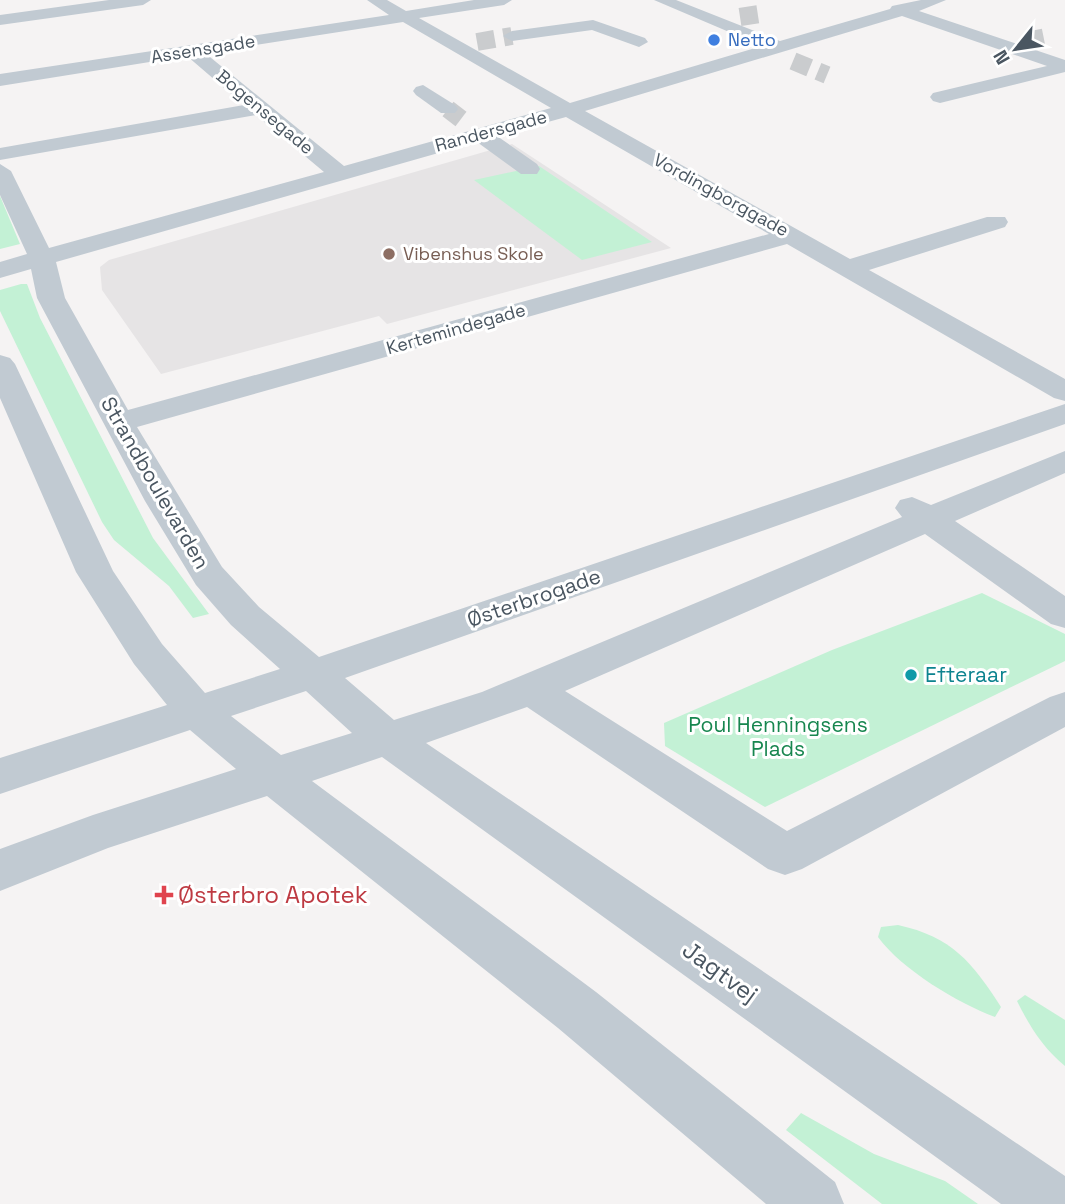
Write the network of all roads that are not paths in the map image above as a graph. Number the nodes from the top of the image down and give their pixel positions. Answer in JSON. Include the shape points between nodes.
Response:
{"nodes":[{"id":1,"x":143,"y":0,"type":"edge"},
{"id":2,"x":433,"y":0,"type":"edge"},
{"id":3,"x":504,"y":0,"type":"edge"},
{"id":4,"x":662,"y":0,"type":"edge"},
{"id":5,"x":873,"y":0,"type":"edge"},
{"id":6,"x":938,"y":0,"type":"edge"},
{"id":7,"x":393,"y":10,"type":"edge"},
{"id":8,"x":903,"y":10,"type":"junction"},
{"id":9,"x":740,"y":17,"type":"tunnel mouth"},
{"id":10,"x":0,"y":20,"type":"edge"},
{"id":11,"x":716,"y":22,"type":"junction"},
{"id":12,"x":512,"y":36,"type":"tunnel mouth"},
{"id":13,"x":1026,"y":41,"type":"tunnel mouth"},
{"id":14,"x":477,"y":42,"type":"tunnel mouth"},
{"id":15,"x":639,"y":42,"type":"dead end"},
{"id":16,"x":456,"y":46,"type":"junction"},
{"id":17,"x":1006,"y":46,"type":"junction"},
{"id":18,"x":772,"y":49,"type":"junction"},
{"id":19,"x":191,"y":51,"type":"junction"},
{"id":20,"x":793,"y":61,"type":"tunnel mouth"},
{"id":21,"x":1065,"y":67,"type":"edge"},
{"id":22,"x":0,"y":80,"type":"edge"},
{"id":23,"x":422,"y":91,"type":"dead end"},
{"id":24,"x":940,"y":97,"type":"dead end"},
{"id":25,"x":260,"y":108,"type":"junction"},
{"id":26,"x":568,"y":110,"type":"junction"},
{"id":27,"x":483,"y":134,"type":"junction"},
{"id":28,"x":0,"y":154,"type":"edge"},
{"id":29,"x":529,"y":169,"type":"dead end"},
{"id":30,"x":0,"y":171,"type":"edge"},
{"id":31,"x":339,"y":173,"type":"junction"},
{"id":32,"x":996,"y":222,"type":"dead end"},
{"id":33,"x":793,"y":235,"type":"junction"},
{"id":34,"x":42,"y":259,"type":"junction"},
{"id":35,"x":849,"y":268,"type":"junction"},
{"id":36,"x":0,"y":270,"type":"edge"},
{"id":37,"x":0,"y":364,"type":"edge"},
{"id":38,"x":1065,"y":392,"type":"edge"},
{"id":39,"x":1065,"y":412,"type":"edge"},
{"id":40,"x":119,"y":422,"type":"junction"},
{"id":41,"x":1065,"y":461,"type":"edge"},
{"id":42,"x":872,"y":482,"type":"junction"},
{"id":43,"x":929,"y":518,"type":"junction"},
{"id":44,"x":1065,"y":615,"type":"edge"},
{"id":45,"x":310,"y":676,"type":"junction"},
{"id":46,"x":531,"y":689,"type":"junction"},
{"id":47,"x":1065,"y":708,"type":"edge"},
{"id":48,"x":197,"y":712,"type":"junction"},
{"id":49,"x":388,"y":739,"type":"junction"},
{"id":50,"x":273,"y":774,"type":"junction"},
{"id":51,"x":0,"y":776,"type":"edge"},
{"id":52,"x":0,"y":870,"type":"edge"},
{"id":53,"x":813,"y":1204,"type":"edge"},
{"id":54,"x":1053,"y":1204,"type":"edge"}],
"edges":[{"from":1,"to":10,"type":"street"},
{"from":2,"to":7,"type":"street"},
{"from":3,"to":7,"type":"street"},
{"from":4,"to":11,"type":"street"},
{"from":5,"to":8,"type":"street"},
{"from":6,"to":8,"type":"street","name":"Randersgade"},
{"from":7,"to":16,"type":"street","name":"Vordingborggade"},
{"from":7,"to":19,"type":"street","name":"Assensgade"},
{"from":8,"to":17,"type":"street"},
{"from":8,"to":18,"type":"street","name":"Randersgade"},
{"from":9,"to":11,"type":"street"},
{"from":11,"to":18,"type":"street"},
{"from":12,"to":15,"type":"street","via":[[593,25]]},
{"from":13,"to":17,"type":"street"},
{"from":14,"to":16,"type":"street"},
{"from":16,"to":26,"type":"street","name":"Vordingborggade"},
{"from":17,"to":21,"type":"street"},
{"from":18,"to":20,"type":"street"},
{"from":18,"to":26,"type":"street","name":"Randersgade"},
{"from":19,"to":22,"type":"street","name":"Assensgade"},
{"from":19,"to":25,"type":"street","name":"Bogensegade"},
{"from":21,"to":24,"type":"street"},
{"from":23,"to":27,"type":"street"},
{"from":25,"to":28,"type":"street"},
{"from":25,"to":31,"type":"street","name":"Bogensegade"},
{"from":26,"to":27,"type":"street","name":"Randersgade"},
{"from":26,"to":33,"type":"street","name":"Vordingborggade"},
{"from":27,"to":29,"type":"street"},
{"from":27,"to":31,"type":"street","name":"Randersgade"},
{"from":30,"to":34,"type":"street","name":"Strandboulevarden"},
{"from":31,"to":34,"type":"street","name":"Randersgade"},
{"from":32,"to":35,"type":"street"},
{"from":33,"to":35,"type":"street","name":"Vordingborggade"},
{"from":33,"to":40,"type":"street","name":"Kertemindegade"},
{"from":34,"to":36,"type":"street","name":"Randersgade"},
{"from":34,"to":40,"type":"street","name":"Strandboulevarden","via":[[51,298]]},
{"from":35,"to":38,"type":"street","name":"Vordingborggade"},
{"from":37,"to":48,"type":"street","via":[[95,572],[148,654]]},
{"from":39,"to":42,"type":"street","name":"Østerbrogade"},
{"from":40,"to":45,"type":"street","name":"Strandboulevarden","via":[[174,524],[209,576]]},
{"from":41,"to":43,"type":"street"},
{"from":42,"to":43,"type":"street"},
{"from":42,"to":45,"type":"street","name":"Østerbrogade"},
{"from":43,"to":44,"type":"street"},
{"from":43,"to":46,"type":"street"},
{"from":45,"to":48,"type":"street","name":"Østerbrogade"},
{"from":45,"to":49,"type":"street","name":"Strandboulevarden"},
{"from":46,"to":47,"type":"street","via":[[785,855]]},
{"from":46,"to":49,"type":"street"},
{"from":48,"to":50,"type":"street"},
{"from":48,"to":51,"type":"street","name":"Østerbrogade"},
{"from":49,"to":50,"type":"street"},
{"from":49,"to":54,"type":"street","name":"Jagtvej"},
{"from":50,"to":52,"type":"street"},
{"from":50,"to":53,"type":"street","via":[[577,1010]]}]}
